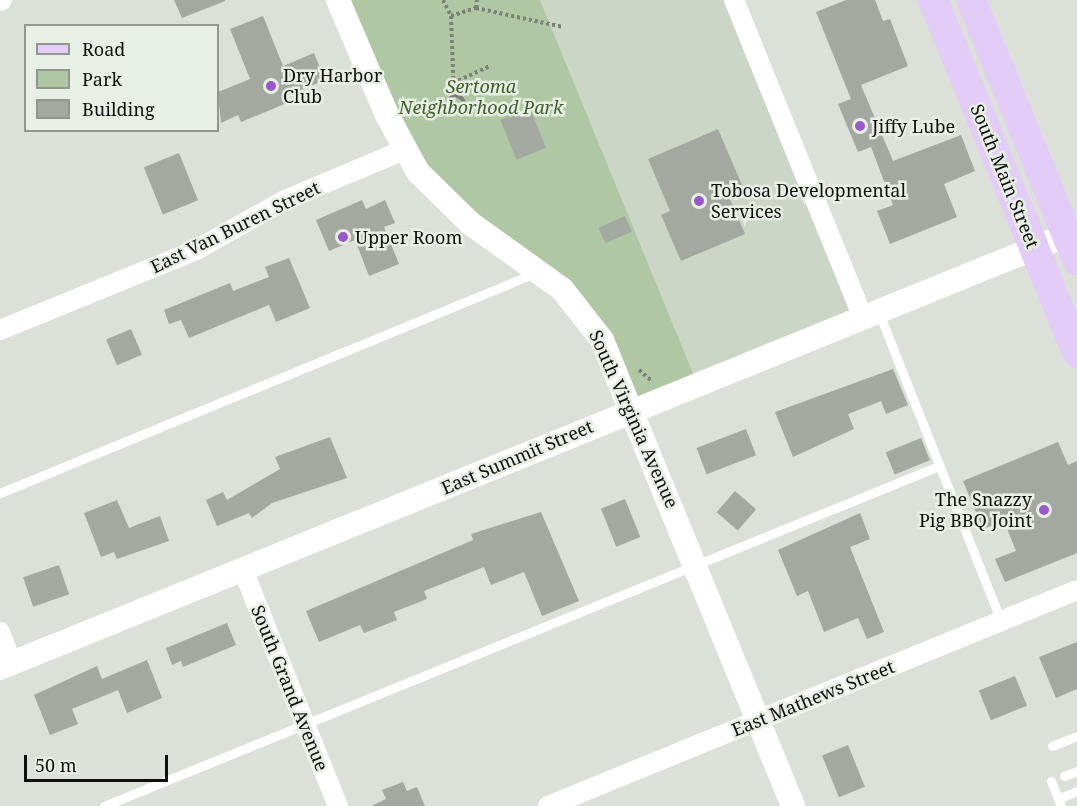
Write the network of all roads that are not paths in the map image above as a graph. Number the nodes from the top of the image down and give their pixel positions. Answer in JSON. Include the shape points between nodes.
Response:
{"nodes":[{"id":1,"x":338,"y":0,"type":"edge"},
{"id":2,"x":734,"y":0,"type":"edge"},
{"id":3,"x":970,"y":0,"type":"edge"},
{"id":4,"x":936,"y":6,"type":"edge"},
{"id":5,"x":404,"y":150,"type":"junction"},
{"id":6,"x":1074,"y":242,"type":"edge"},
{"id":7,"x":1034,"y":247,"type":"junction"},
{"id":8,"x":540,"y":271,"type":"junction"},
{"id":9,"x":870,"y":314,"type":"junction"},
{"id":10,"x":0,"y":330,"type":"edge"},
{"id":11,"x":1077,"y":353,"type":"edge"},
{"id":12,"x":633,"y":409,"type":"junction"},
{"id":13,"x":939,"y":466,"type":"junction"},
{"id":14,"x":0,"y":492,"type":"edge"},
{"id":15,"x":696,"y":565,"type":"junction"},
{"id":16,"x":243,"y":570,"type":"junction"},
{"id":17,"x":1077,"y":590,"type":"edge"},
{"id":18,"x":1001,"y":621,"type":"junction"},
{"id":19,"x":0,"y":632,"type":"edge"},
{"id":20,"x":6,"y":665,"type":"edge"},
{"id":21,"x":759,"y":720,"type":"junction"},
{"id":22,"x":305,"y":723,"type":"junction"},
{"id":23,"x":1077,"y":736,"type":"edge"},
{"id":24,"x":1052,"y":746,"type":"dead end"},
{"id":25,"x":1077,"y":771,"type":"edge"},
{"id":26,"x":1064,"y":776,"type":"dead end"},
{"id":27,"x":1051,"y":781,"type":"dead end"},
{"id":28,"x":1077,"y":791,"type":"edge"},
{"id":29,"x":1059,"y":802,"type":"edge"},
{"id":30,"x":104,"y":806,"type":"edge"},
{"id":31,"x":338,"y":806,"type":"edge"},
{"id":32,"x":548,"y":806,"type":"edge"},
{"id":33,"x":793,"y":806,"type":"edge"}],
"edges":[{"from":1,"to":5,"type":"street","name":"South Virginia Avenue"},
{"from":2,"to":9,"type":"street"},
{"from":3,"to":4,"type":"main road"},
{"from":3,"to":6,"type":"main road","name":"South Main Street"},
{"from":4,"to":7,"type":"main road","name":"South Main Street"},
{"from":5,"to":8,"type":"street","name":"South Virginia Avenue","via":[[452,208]]},
{"from":5,"to":10,"type":"street","name":"East Van Buren Street","via":[[285,200],[196,250]]},
{"from":6,"to":7,"type":"street","name":"East Summit Street"},
{"from":7,"to":9,"type":"street","name":"East Summit Street"},
{"from":7,"to":11,"type":"main road","name":"South Main Street"},
{"from":8,"to":12,"type":"street","name":"South Virginia Avenue","via":[[591,322]]},
{"from":8,"to":14,"type":"lane"},
{"from":9,"to":12,"type":"street","name":"East Summit Street"},
{"from":9,"to":13,"type":"lane"},
{"from":12,"to":15,"type":"street","name":"South Virginia Avenue"},
{"from":12,"to":16,"type":"street","name":"East Summit Street"},
{"from":13,"to":15,"type":"lane"},
{"from":13,"to":18,"type":"lane"},
{"from":15,"to":21,"type":"street","name":"South Virginia Avenue"},
{"from":15,"to":22,"type":"lane"},
{"from":16,"to":20,"type":"street","name":"East Summit Street"},
{"from":16,"to":22,"type":"street","name":"South Grand Avenue"},
{"from":17,"to":18,"type":"street","name":"East Mathews Street"},
{"from":18,"to":21,"type":"street","name":"East Mathews Street"},
{"from":19,"to":20,"type":"street"},
{"from":21,"to":32,"type":"street","name":"East Mathews Street"},
{"from":21,"to":33,"type":"street","name":"South Virginia Avenue"},
{"from":22,"to":30,"type":"lane"},
{"from":22,"to":31,"type":"street","name":"South Grand Avenue"},
{"from":23,"to":24,"type":"lane"},
{"from":25,"to":26,"type":"lane"},
{"from":27,"to":29,"type":"lane"},
{"from":28,"to":29,"type":"lane"}]}
